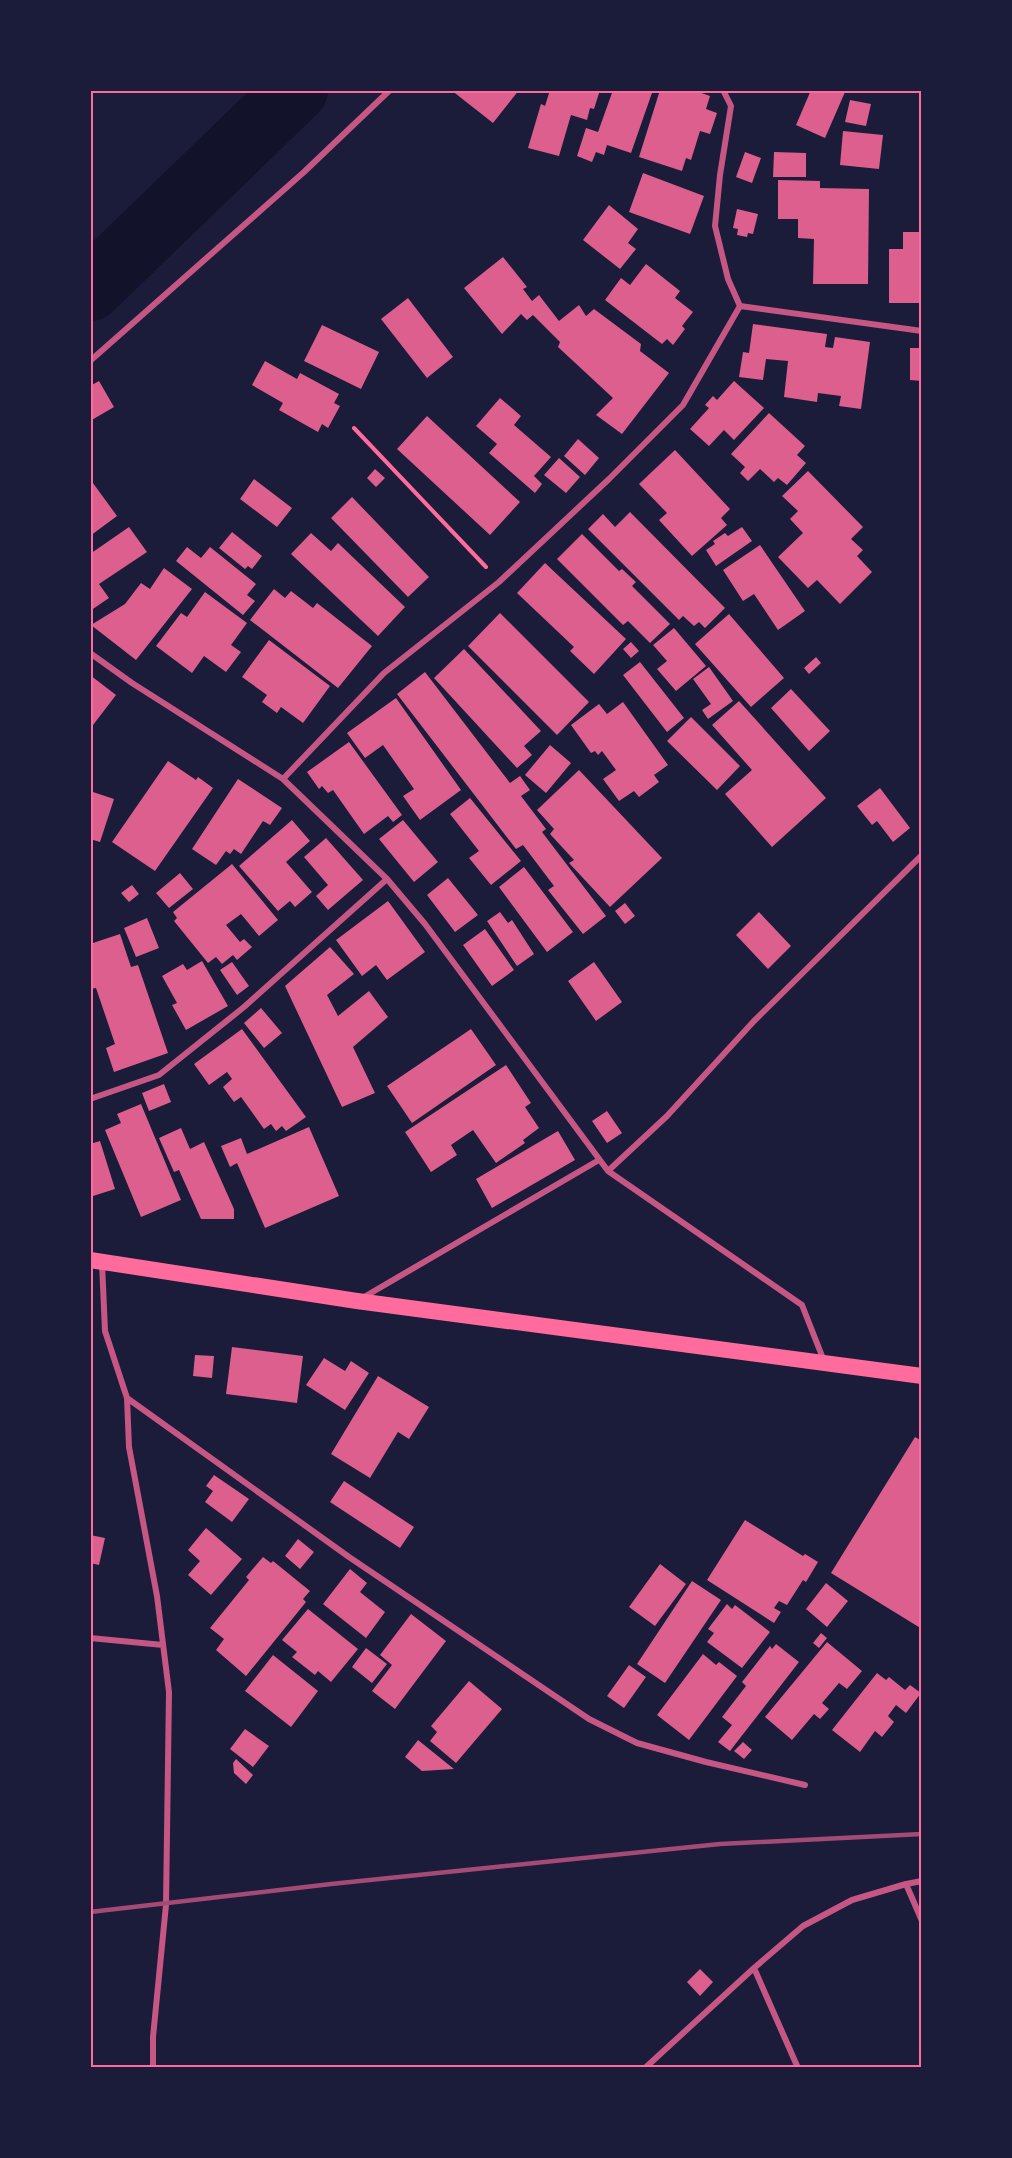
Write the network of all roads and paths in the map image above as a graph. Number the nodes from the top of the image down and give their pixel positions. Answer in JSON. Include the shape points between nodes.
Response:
{"nodes":[{"id":1,"x":390,"y":90,"type":"edge"},
{"id":2,"x":723,"y":90,"type":"edge"},
{"id":3,"x":740,"y":306,"type":"junction"},
{"id":4,"x":922,"y":331,"type":"edge"},
{"id":5,"x":90,"y":361,"type":"edge"},
{"id":6,"x":354,"y":428,"type":"dead end"},
{"id":7,"x":499,"y":582,"type":"junction"},
{"id":8,"x":90,"y":653,"type":"edge"},
{"id":9,"x":283,"y":779,"type":"junction"},
{"id":10,"x":922,"y":855,"type":"edge"},
{"id":11,"x":387,"y":879,"type":"junction"},
{"id":12,"x":90,"y":1099,"type":"edge"},
{"id":13,"x":599,"y":1160,"type":"junction"},
{"id":14,"x":608,"y":1171,"type":"junction"},
{"id":15,"x":96,"y":1261,"type":"edge"},
{"id":16,"x":357,"y":1301,"type":"junction"},
{"id":17,"x":824,"y":1362,"type":"junction"},
{"id":18,"x":922,"y":1376,"type":"edge"},
{"id":19,"x":127,"y":1398,"type":"junction"},
{"id":20,"x":90,"y":1638,"type":"edge"},
{"id":21,"x":163,"y":1645,"type":"junction"},
{"id":22,"x":805,"y":1785,"type":"dead end"},
{"id":23,"x":922,"y":1881,"type":"edge"},
{"id":24,"x":906,"y":1884,"type":"junction"},
{"id":25,"x":922,"y":1921,"type":"edge"},
{"id":26,"x":754,"y":1968,"type":"junction"},
{"id":27,"x":153,"y":2068,"type":"edge"},
{"id":28,"x":645,"y":2068,"type":"edge"},
{"id":29,"x":798,"y":2068,"type":"edge"}],
"edges":[{"from":1,"to":5,"type":"street","via":[[304,172]]},
{"from":2,"to":3,"type":"street","via":[[731,106],[715,226],[728,279]]},
{"from":3,"to":4,"type":"street"},
{"from":3,"to":7,"type":"street","via":[[683,405]]},
{"from":6,"to":7,"type":"path"},
{"from":7,"to":9,"type":"street","via":[[384,673]]},
{"from":8,"to":9,"type":"street"},
{"from":9,"to":11,"type":"street"},
{"from":10,"to":14,"type":"street","via":[[754,1021],[667,1116]]},
{"from":11,"to":12,"type":"street","via":[[244,1007],[159,1075]]},
{"from":11,"to":13,"type":"street","via":[[425,924]]},
{"from":13,"to":14,"type":"street"},
{"from":13,"to":16,"type":"street"},
{"from":14,"to":17,"type":"street","via":[[802,1305]]},
{"from":15,"to":16,"type":"highway"},
{"from":15,"to":19,"type":"street","via":[[105,1330]]},
{"from":16,"to":17,"type":"highway"},
{"from":17,"to":18,"type":"highway"},
{"from":19,"to":21,"type":"street","via":[[129,1447]]},
{"from":19,"to":22,"type":"street","via":[[349,1557],[589,1719],[637,1743]]},
{"from":20,"to":21,"type":"street"},
{"from":21,"to":27,"type":"street","via":[[169,1692],[166,1894]]},
{"from":23,"to":24,"type":"street"},
{"from":24,"to":25,"type":"street"},
{"from":24,"to":26,"type":"street","via":[[852,1900],[803,1926]]},
{"from":26,"to":28,"type":"street"},
{"from":26,"to":29,"type":"street"}]}
